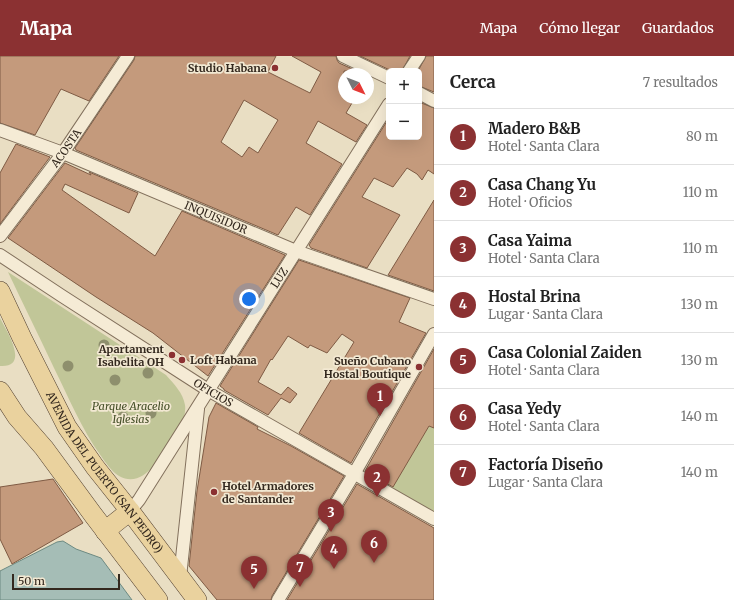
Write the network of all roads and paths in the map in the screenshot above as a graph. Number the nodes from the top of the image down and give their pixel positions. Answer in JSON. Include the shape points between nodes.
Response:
{"nodes":[{"id":1,"x":128,"y":56,"type":"edge"},
{"id":2,"x":343,"y":56,"type":"edge"},
{"id":3,"x":419,"y":56,"type":"edge"},
{"id":4,"x":411,"y":68,"type":"edge"},
{"id":5,"x":386,"y":77,"type":"edge"},
{"id":6,"x":422,"y":95,"type":"edge"},
{"id":7,"x":434,"y":101,"type":"edge"},
{"id":8,"x":386,"y":109,"type":"edge"},
{"id":9,"x":0,"y":130,"type":"edge"},
{"id":10,"x":63,"y":153,"type":"junction"},
{"id":11,"x":0,"y":236,"type":"edge"},
{"id":12,"x":296,"y":251,"type":"junction"},
{"id":13,"x":0,"y":255,"type":"edge"},
{"id":14,"x":0,"y":291,"type":"edge"},
{"id":15,"x":434,"y":299,"type":"edge"},
{"id":16,"x":434,"y":334,"type":"edge"},
{"id":17,"x":208,"y":390,"type":"junction"},
{"id":18,"x":0,"y":391,"type":"edge"},
{"id":19,"x":198,"y":406,"type":"junction"},
{"id":20,"x":354,"y":474,"type":"junction"},
{"id":21,"x":130,"y":511,"type":"junction"},
{"id":22,"x":434,"y":520,"type":"edge"},
{"id":23,"x":105,"y":531,"type":"junction"},
{"id":24,"x":180,"y":577,"type":"junction"},
{"id":25,"x":158,"y":600,"type":"edge"},
{"id":26,"x":197,"y":600,"type":"edge"},
{"id":27,"x":278,"y":600,"type":"edge"}],
"edges":[{"from":1,"to":10,"type":"street","name":"ACOSTA"},
{"from":2,"to":5,"type":"street"},
{"from":3,"to":4,"type":"street"},
{"from":6,"to":7,"type":"street"},
{"from":8,"to":12,"type":"street","name":"LUZ"},
{"from":9,"to":10,"type":"street","name":"INQUISIDOR"},
{"from":10,"to":11,"type":"street","name":"ACOSTA"},
{"from":10,"to":12,"type":"street","name":"INQUISIDOR"},
{"from":12,"to":15,"type":"street","name":"INQUISIDOR"},
{"from":12,"to":17,"type":"street","name":"LUZ"},
{"from":13,"to":17,"type":"street","name":"OFICIOS"},
{"from":14,"to":21,"type":"main road","name":"AVENIDA DEL PUERTO (SAN PEDRO)","via":[[67,427]]},
{"from":16,"to":20,"type":"street"},
{"from":17,"to":19,"type":"street","name":"LUZ"},
{"from":17,"to":20,"type":"street","name":"OFICIOS"},
{"from":18,"to":23,"type":"main road"},
{"from":19,"to":21,"type":"street","name":"LUZ"},
{"from":19,"to":24,"type":"street"},
{"from":20,"to":22,"type":"street","name":"OFICIOS"},
{"from":20,"to":27,"type":"street"},
{"from":21,"to":23,"type":"main road"},
{"from":21,"to":24,"type":"main road","name":"AVENIDA DEL PUERTO (SAN PEDRO)"},
{"from":23,"to":25,"type":"main road"},
{"from":24,"to":26,"type":"main road","name":"AVENIDA DEL PUERTO (SAN PEDRO)"}]}
